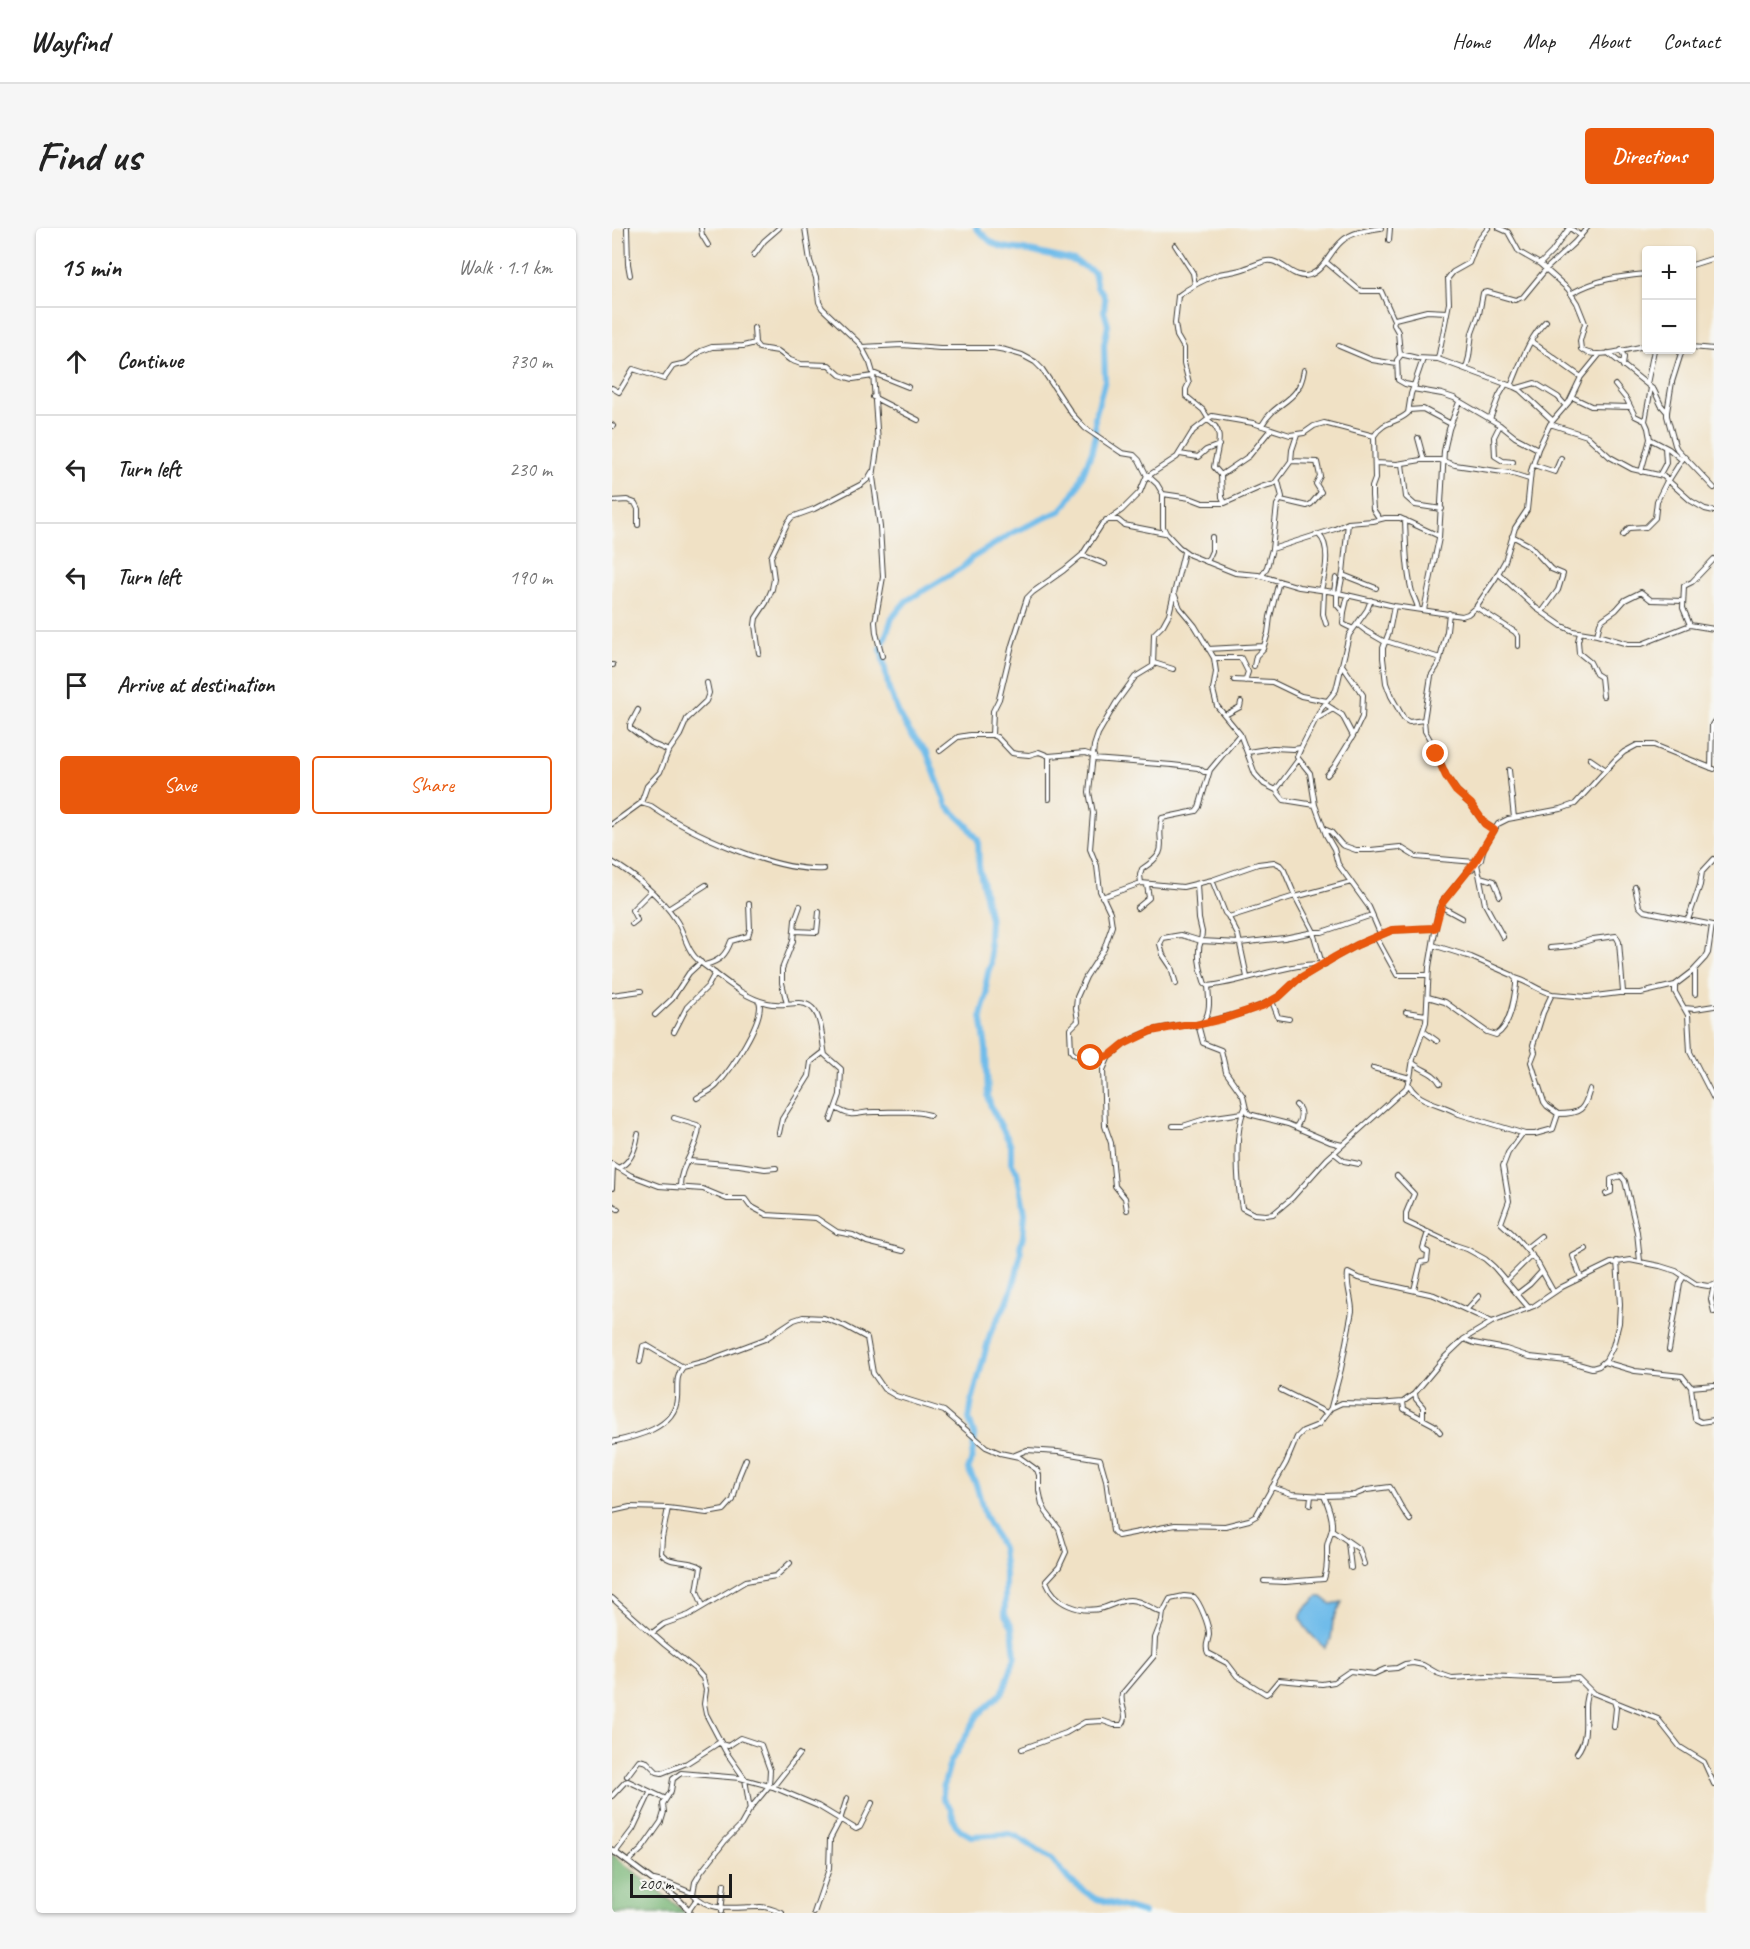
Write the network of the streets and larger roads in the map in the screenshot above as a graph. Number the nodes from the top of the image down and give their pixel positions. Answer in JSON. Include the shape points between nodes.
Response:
{"nodes":[{"id":1,"x":627,"y":228,"type":"edge"},
{"id":2,"x":701,"y":228,"type":"edge"},
{"id":3,"x":779,"y":228,"type":"edge"},
{"id":4,"x":804,"y":228,"type":"edge"},
{"id":5,"x":1381,"y":228,"type":"edge"},
{"id":6,"x":1390,"y":228,"type":"edge"},
{"id":7,"x":1488,"y":228,"type":"edge"},
{"id":8,"x":1499,"y":228,"type":"edge"},
{"id":9,"x":1570,"y":228,"type":"edge"},
{"id":10,"x":1587,"y":228,"type":"edge"},
{"id":11,"x":1581,"y":236,"type":"junction"},
{"id":12,"x":1389,"y":240,"type":"dead end"},
{"id":13,"x":708,"y":245,"type":"dead end"},
{"id":14,"x":1175,"y":245,"type":"dead end"},
{"id":15,"x":754,"y":255,"type":"dead end"},
{"id":16,"x":1714,"y":258,"type":"edge"},
{"id":17,"x":1326,"y":262,"type":"junction"},
{"id":18,"x":1540,"y":264,"type":"junction"},
{"id":19,"x":1696,"y":264,"type":"edge"},
{"id":20,"x":1546,"y":269,"type":"junction"},
{"id":21,"x":1642,"y":274,"type":"edge"},
{"id":22,"x":630,"y":275,"type":"dead end"},
{"id":23,"x":1195,"y":285,"type":"junction"},
{"id":24,"x":1572,"y":293,"type":"junction"},
{"id":25,"x":1448,"y":312,"type":"junction"},
{"id":26,"x":1394,"y":320,"type":"junction"},
{"id":27,"x":1546,"y":321,"type":"dead end"},
{"id":28,"x":754,"y":328,"type":"dead end"},
{"id":29,"x":1532,"y":342,"type":"junction"},
{"id":30,"x":755,"y":343,"type":"junction"},
{"id":31,"x":1339,"y":346,"type":"dead end"},
{"id":32,"x":862,"y":347,"type":"junction"},
{"id":33,"x":1642,"y":347,"type":"edge"},
{"id":34,"x":1696,"y":347,"type":"edge"},
{"id":35,"x":1714,"y":348,"type":"edge"},
{"id":36,"x":1621,"y":350,"type":"junction"},
{"id":37,"x":1608,"y":353,"type":"junction"},
{"id":38,"x":1588,"y":354,"type":"junction"},
{"id":39,"x":1653,"y":354,"type":"edge"},
{"id":40,"x":1681,"y":354,"type":"edge"},
{"id":41,"x":1401,"y":355,"type":"junction"},
{"id":42,"x":1599,"y":355,"type":"junction"},
{"id":43,"x":1422,"y":359,"type":"junction"},
{"id":44,"x":1438,"y":359,"type":"junction"},
{"id":45,"x":1397,"y":364,"type":"junction"},
{"id":46,"x":1590,"y":366,"type":"junction"},
{"id":47,"x":1623,"y":366,"type":"junction"},
{"id":48,"x":1466,"y":368,"type":"junction"},
{"id":49,"x":1304,"y":370,"type":"dead end"},
{"id":50,"x":873,"y":374,"type":"junction"},
{"id":51,"x":1581,"y":377,"type":"junction"},
{"id":52,"x":1647,"y":384,"type":"junction"},
{"id":53,"x":1508,"y":385,"type":"junction"},
{"id":54,"x":1616,"y":385,"type":"dead end"},
{"id":55,"x":908,"y":387,"type":"dead end"},
{"id":56,"x":612,"y":388,"type":"edge"},
{"id":57,"x":1414,"y":388,"type":"junction"},
{"id":58,"x":1517,"y":388,"type":"junction"},
{"id":59,"x":1651,"y":388,"type":"junction"},
{"id":60,"x":873,"y":397,"type":"junction"},
{"id":61,"x":1572,"y":397,"type":"junction"},
{"id":62,"x":1459,"y":402,"type":"junction"},
{"id":63,"x":1565,"y":405,"type":"junction"},
{"id":64,"x":1630,"y":407,"type":"junction"},
{"id":65,"x":1409,"y":410,"type":"junction"},
{"id":66,"x":1666,"y":412,"type":"junction"},
{"id":67,"x":1207,"y":419,"type":"junction"},
{"id":68,"x":1490,"y":419,"type":"junction"},
{"id":69,"x":918,"y":420,"type":"dead end"},
{"id":70,"x":1551,"y":422,"type":"junction"},
{"id":71,"x":1645,"y":422,"type":"junction"},
{"id":72,"x":1451,"y":424,"type":"junction"},
{"id":73,"x":1262,"y":425,"type":"junction"},
{"id":74,"x":1500,"y":425,"type":"junction"},
{"id":75,"x":1270,"y":429,"type":"junction"},
{"id":76,"x":1297,"y":435,"type":"junction"},
{"id":77,"x":1374,"y":436,"type":"junction"},
{"id":78,"x":1418,"y":438,"type":"dead end"},
{"id":79,"x":1650,"y":439,"type":"junction"},
{"id":80,"x":1219,"y":445,"type":"junction"},
{"id":81,"x":1665,"y":446,"type":"junction"},
{"id":82,"x":1538,"y":449,"type":"junction"},
{"id":83,"x":1179,"y":454,"type":"junction"},
{"id":84,"x":1561,"y":458,"type":"dead end"},
{"id":85,"x":1683,"y":458,"type":"junction"},
{"id":86,"x":1424,"y":460,"type":"junction"},
{"id":87,"x":1291,"y":461,"type":"junction"},
{"id":88,"x":1443,"y":461,"type":"junction"},
{"id":89,"x":1513,"y":462,"type":"dead end"},
{"id":90,"x":1375,"y":463,"type":"junction"},
{"id":91,"x":1402,"y":464,"type":"junction"},
{"id":92,"x":1534,"y":465,"type":"junction"},
{"id":93,"x":873,"y":467,"type":"junction"},
{"id":94,"x":1641,"y":472,"type":"junction"},
{"id":95,"x":1660,"y":474,"type":"junction"},
{"id":96,"x":1221,"y":475,"type":"junction"},
{"id":97,"x":1148,"y":476,"type":"junction"},
{"id":98,"x":1529,"y":479,"type":"junction"},
{"id":99,"x":1669,"y":480,"type":"junction"},
{"id":100,"x":1278,"y":481,"type":"junction"},
{"id":101,"x":1714,"y":488,"type":"edge"},
{"id":102,"x":1163,"y":494,"type":"junction"},
{"id":103,"x":1281,"y":500,"type":"junction"},
{"id":104,"x":612,"y":501,"type":"edge"},
{"id":105,"x":1225,"y":503,"type":"junction"},
{"id":106,"x":1442,"y":509,"type":"junction"},
{"id":107,"x":1714,"y":511,"type":"edge"},
{"id":108,"x":1379,"y":518,"type":"junction"},
{"id":109,"x":1106,"y":520,"type":"junction"},
{"id":110,"x":1405,"y":520,"type":"junction"},
{"id":111,"x":1348,"y":523,"type":"junction"},
{"id":112,"x":638,"y":525,"type":"dead end"},
{"id":113,"x":1166,"y":534,"type":"junction"},
{"id":114,"x":1319,"y":535,"type":"junction"},
{"id":115,"x":1623,"y":535,"type":"dead end"},
{"id":116,"x":1439,"y":536,"type":"junction"},
{"id":117,"x":1512,"y":536,"type":"junction"},
{"id":118,"x":1212,"y":537,"type":"dead end"},
{"id":119,"x":1272,"y":549,"type":"junction"},
{"id":120,"x":1184,"y":552,"type":"junction"},
{"id":121,"x":1082,"y":555,"type":"junction"},
{"id":122,"x":1714,"y":559,"type":"edge"},
{"id":123,"x":1207,"y":562,"type":"junction"},
{"id":124,"x":1105,"y":564,"type":"dead end"},
{"id":125,"x":1498,"y":573,"type":"junction"},
{"id":126,"x":1343,"y":575,"type":"junction"},
{"id":127,"x":1262,"y":576,"type":"junction"},
{"id":128,"x":1336,"y":578,"type":"dead end"},
{"id":129,"x":1280,"y":581,"type":"junction"},
{"id":130,"x":1376,"y":588,"type":"dead end"},
{"id":131,"x":1322,"y":591,"type":"junction"},
{"id":132,"x":1174,"y":593,"type":"junction"},
{"id":133,"x":1336,"y":593,"type":"junction"},
{"id":134,"x":1348,"y":595,"type":"junction"},
{"id":135,"x":1371,"y":600,"type":"junction"},
{"id":136,"x":1683,"y":601,"type":"junction"},
{"id":137,"x":1394,"y":606,"type":"junction"},
{"id":138,"x":1476,"y":607,"type":"junction"},
{"id":139,"x":1418,"y":609,"type":"junction"},
{"id":140,"x":1424,"y":610,"type":"junction"},
{"id":141,"x":1542,"y":612,"type":"junction"},
{"id":142,"x":1449,"y":613,"type":"junction"},
{"id":143,"x":1344,"y":614,"type":"junction"},
{"id":144,"x":1326,"y":624,"type":"dead end"},
{"id":145,"x":1357,"y":624,"type":"junction"},
{"id":146,"x":1690,"y":625,"type":"junction"},
{"id":147,"x":1353,"y":629,"type":"junction"},
{"id":148,"x":1714,"y":629,"type":"edge"},
{"id":149,"x":1580,"y":633,"type":"junction"},
{"id":150,"x":1597,"y":635,"type":"junction"},
{"id":151,"x":1386,"y":642,"type":"junction"},
{"id":152,"x":1263,"y":646,"type":"junction"},
{"id":153,"x":1518,"y":646,"type":"dead end"},
{"id":154,"x":1207,"y":649,"type":"junction"},
{"id":155,"x":759,"y":653,"type":"dead end"},
{"id":156,"x":882,"y":656,"type":"dead end"},
{"id":157,"x":1214,"y":658,"type":"junction"},
{"id":158,"x":1440,"y":658,"type":"junction"},
{"id":159,"x":1154,"y":663,"type":"junction"},
{"id":160,"x":1342,"y":664,"type":"junction"},
{"id":161,"x":1254,"y":666,"type":"dead end"},
{"id":162,"x":1173,"y":669,"type":"dead end"},
{"id":163,"x":1234,"y":680,"type":"dead end"},
{"id":164,"x":1245,"y":681,"type":"junction"},
{"id":165,"x":707,"y":683,"type":"dead end"},
{"id":166,"x":1603,"y":696,"type":"dead end"},
{"id":167,"x":1241,"y":702,"type":"dead end"},
{"id":168,"x":1326,"y":703,"type":"junction"},
{"id":169,"x":1333,"y":709,"type":"junction"},
{"id":170,"x":638,"y":710,"type":"dead end"},
{"id":171,"x":1226,"y":715,"type":"junction"},
{"id":172,"x":1315,"y":719,"type":"junction"},
{"id":173,"x":1424,"y":720,"type":"junction"},
{"id":174,"x":1714,"y":722,"type":"edge"},
{"id":175,"x":1240,"y":734,"type":"junction"},
{"id":176,"x":992,"y":735,"type":"junction"},
{"id":177,"x":1353,"y":736,"type":"junction"},
{"id":178,"x":1301,"y":748,"type":"junction"},
{"id":179,"x":1293,"y":749,"type":"junction"},
{"id":180,"x":669,"y":751,"type":"junction"},
{"id":181,"x":940,"y":751,"type":"dead end"},
{"id":182,"x":1248,"y":752,"type":"junction"},
{"id":183,"x":1297,"y":754,"type":"junction"},
{"id":184,"x":1049,"y":756,"type":"junction"},
{"id":185,"x":1093,"y":758,"type":"junction"},
{"id":186,"x":1590,"y":759,"type":"dead end"},
{"id":187,"x":1298,"y":760,"type":"junction"},
{"id":188,"x":1713,"y":769,"type":"edge"},
{"id":189,"x":1509,"y":770,"type":"dead end"},
{"id":190,"x":1606,"y":770,"type":"junction"},
{"id":191,"x":1209,"y":772,"type":"junction"},
{"id":192,"x":1327,"y":775,"type":"dead end"},
{"id":193,"x":1276,"y":790,"type":"junction"},
{"id":194,"x":1049,"y":799,"type":"dead end"},
{"id":195,"x":641,"y":803,"type":"junction"},
{"id":196,"x":1315,"y":805,"type":"junction"},
{"id":197,"x":1514,"y":818,"type":"junction"},
{"id":198,"x":612,"y":824,"type":"edge"},
{"id":199,"x":1323,"y":829,"type":"junction"},
{"id":200,"x":1494,"y":830,"type":"junction"},
{"id":201,"x":1714,"y":859,"type":"edge"},
{"id":202,"x":612,"y":862,"type":"edge"},
{"id":203,"x":1476,"y":863,"type":"junction"},
{"id":204,"x":824,"y":869,"type":"dead end"},
{"id":205,"x":1480,"y":877,"type":"junction"},
{"id":206,"x":1212,"y":880,"type":"junction"},
{"id":207,"x":1350,"y":882,"type":"junction"},
{"id":208,"x":1141,"y":883,"type":"junction"},
{"id":209,"x":1197,"y":884,"type":"junction"},
{"id":210,"x":706,"y":885,"type":"dead end"},
{"id":211,"x":1147,"y":885,"type":"junction"},
{"id":212,"x":1635,"y":887,"type":"dead end"},
{"id":213,"x":651,"y":891,"type":"junction"},
{"id":214,"x":1500,"y":896,"type":"dead end"},
{"id":215,"x":1102,"y":897,"type":"junction"},
{"id":216,"x":1295,"y":897,"type":"junction"},
{"id":217,"x":749,"y":904,"type":"dead end"},
{"id":218,"x":800,"y":906,"type":"dead end"},
{"id":219,"x":1440,"y":906,"type":"junction"},
{"id":220,"x":1137,"y":908,"type":"dead end"},
{"id":221,"x":668,"y":909,"type":"junction"},
{"id":222,"x":819,"y":912,"type":"dead end"},
{"id":223,"x":1227,"y":916,"type":"junction"},
{"id":224,"x":1373,"y":917,"type":"junction"},
{"id":225,"x":1462,"y":918,"type":"dead end"},
{"id":226,"x":1688,"y":920,"type":"junction"},
{"id":227,"x":632,"y":924,"type":"dead end"},
{"id":228,"x":1713,"y":925,"type":"edge"},
{"id":229,"x":1435,"y":928,"type":"junction"},
{"id":230,"x":794,"y":931,"type":"junction"},
{"id":231,"x":1314,"y":932,"type":"junction"},
{"id":232,"x":1385,"y":933,"type":"junction"},
{"id":233,"x":1376,"y":937,"type":"junction"},
{"id":234,"x":1503,"y":937,"type":"dead end"},
{"id":235,"x":1201,"y":941,"type":"junction"},
{"id":236,"x":1240,"y":943,"type":"junction"},
{"id":237,"x":1433,"y":945,"type":"junction"},
{"id":238,"x":1550,"y":948,"type":"dead end"},
{"id":239,"x":703,"y":964,"type":"junction"},
{"id":240,"x":1323,"y":964,"type":"junction"},
{"id":241,"x":1695,"y":969,"type":"junction"},
{"id":242,"x":715,"y":973,"type":"junction"},
{"id":243,"x":1428,"y":975,"type":"junction"},
{"id":244,"x":1247,"y":977,"type":"junction"},
{"id":245,"x":1515,"y":978,"type":"junction"},
{"id":246,"x":1176,"y":984,"type":"dead end"},
{"id":247,"x":1675,"y":984,"type":"junction"},
{"id":248,"x":1208,"y":986,"type":"junction"},
{"id":249,"x":641,"y":992,"type":"dead end"},
{"id":250,"x":1623,"y":992,"type":"junction"},
{"id":251,"x":1552,"y":994,"type":"junction"},
{"id":252,"x":1695,"y":994,"type":"dead end"},
{"id":253,"x":612,"y":995,"type":"edge"},
{"id":254,"x":1428,"y":996,"type":"junction"},
{"id":255,"x":759,"y":1000,"type":"junction"},
{"id":256,"x":1272,"y":1001,"type":"junction"},
{"id":257,"x":787,"y":1004,"type":"junction"},
{"id":258,"x":1714,"y":1006,"type":"edge"},
{"id":259,"x":1684,"y":1008,"type":"junction"},
{"id":260,"x":1406,"y":1012,"type":"dead end"},
{"id":261,"x":655,"y":1015,"type":"dead end"},
{"id":262,"x":1426,"y":1015,"type":"junction"},
{"id":263,"x":1289,"y":1019,"type":"dead end"},
{"id":264,"x":1203,"y":1022,"type":"junction"},
{"id":265,"x":1196,"y":1025,"type":"junction"},
{"id":266,"x":1423,"y":1031,"type":"junction"},
{"id":267,"x":674,"y":1032,"type":"dead end"},
{"id":268,"x":1437,"y":1041,"type":"dead end"},
{"id":269,"x":824,"y":1052,"type":"junction"},
{"id":270,"x":1109,"y":1056,"type":"junction"},
{"id":271,"x":1412,"y":1063,"type":"junction"},
{"id":272,"x":1373,"y":1068,"type":"dead end"},
{"id":273,"x":1409,"y":1080,"type":"junction"},
{"id":274,"x":1440,"y":1083,"type":"dead end"},
{"id":275,"x":1590,"y":1089,"type":"dead end"},
{"id":276,"x":696,"y":1098,"type":"dead end"},
{"id":277,"x":1714,"y":1099,"type":"edge"},
{"id":278,"x":1296,"y":1105,"type":"dead end"},
{"id":279,"x":836,"y":1108,"type":"junction"},
{"id":280,"x":1245,"y":1108,"type":"junction"},
{"id":281,"x":1243,"y":1113,"type":"junction"},
{"id":282,"x":1558,"y":1114,"type":"junction"},
{"id":283,"x":930,"y":1115,"type":"dead end"},
{"id":284,"x":674,"y":1118,"type":"dead end"},
{"id":285,"x":831,"y":1120,"type":"dead end"},
{"id":286,"x":1173,"y":1126,"type":"dead end"},
{"id":287,"x":1296,"y":1127,"type":"junction"},
{"id":288,"x":779,"y":1133,"type":"dead end"},
{"id":289,"x":638,"y":1134,"type":"dead end"},
{"id":290,"x":1522,"y":1134,"type":"junction"},
{"id":291,"x":1342,"y":1145,"type":"junction"},
{"id":292,"x":1334,"y":1153,"type":"junction"},
{"id":293,"x":689,"y":1161,"type":"junction"},
{"id":294,"x":1359,"y":1164,"type":"dead end"},
{"id":295,"x":614,"y":1166,"type":"edge"},
{"id":296,"x":776,"y":1168,"type":"dead end"},
{"id":297,"x":1397,"y":1176,"type":"dead end"},
{"id":298,"x":680,"y":1187,"type":"junction"},
{"id":299,"x":612,"y":1188,"type":"edge"},
{"id":300,"x":1606,"y":1194,"type":"dead end"},
{"id":301,"x":612,"y":1205,"type":"edge"},
{"id":302,"x":618,"y":1209,"type":"dead end"},
{"id":303,"x":1127,"y":1210,"type":"dead end"},
{"id":304,"x":1428,"y":1232,"type":"junction"},
{"id":305,"x":1541,"y":1236,"type":"dead end"},
{"id":306,"x":1526,"y":1248,"type":"junction"},
{"id":307,"x":1586,"y":1249,"type":"dead end"},
{"id":308,"x":903,"y":1251,"type":"dead end"},
{"id":309,"x":1532,"y":1255,"type":"junction"},
{"id":310,"x":1617,"y":1261,"type":"junction"},
{"id":311,"x":1640,"y":1261,"type":"junction"},
{"id":312,"x":1542,"y":1270,"type":"junction"},
{"id":313,"x":1684,"y":1276,"type":"junction"},
{"id":314,"x":1581,"y":1278,"type":"junction"},
{"id":315,"x":1506,"y":1281,"type":"junction"},
{"id":316,"x":1714,"y":1285,"type":"edge"},
{"id":317,"x":1414,"y":1290,"type":"junction"},
{"id":318,"x":1554,"y":1291,"type":"junction"},
{"id":319,"x":1517,"y":1294,"type":"junction"},
{"id":320,"x":1479,"y":1296,"type":"dead end"},
{"id":321,"x":1529,"y":1308,"type":"junction"},
{"id":322,"x":1467,"y":1309,"type":"junction"},
{"id":323,"x":1714,"y":1312,"type":"edge"},
{"id":324,"x":1492,"y":1322,"type":"junction"},
{"id":325,"x":1464,"y":1339,"type":"junction"},
{"id":326,"x":1669,"y":1350,"type":"dead end"},
{"id":327,"x":640,"y":1362,"type":"dead end"},
{"id":328,"x":1604,"y":1362,"type":"junction"},
{"id":329,"x":682,"y":1367,"type":"junction"},
{"id":330,"x":1714,"y":1385,"type":"edge"},
{"id":331,"x":1691,"y":1387,"type":"junction"},
{"id":332,"x":1281,"y":1390,"type":"dead end"},
{"id":333,"x":1414,"y":1393,"type":"junction"},
{"id":334,"x":1403,"y":1402,"type":"junction"},
{"id":335,"x":1331,"y":1408,"type":"junction"},
{"id":336,"x":1327,"y":1413,"type":"junction"},
{"id":337,"x":1423,"y":1419,"type":"junction"},
{"id":338,"x":1714,"y":1420,"type":"edge"},
{"id":339,"x":1440,"y":1432,"type":"dead end"},
{"id":340,"x":612,"y":1442,"type":"edge"},
{"id":341,"x":1015,"y":1455,"type":"junction"},
{"id":342,"x":746,"y":1459,"type":"dead end"},
{"id":343,"x":1272,"y":1487,"type":"junction"},
{"id":344,"x":1311,"y":1496,"type":"junction"},
{"id":345,"x":1324,"y":1496,"type":"junction"},
{"id":346,"x":1310,"y":1505,"type":"dead end"},
{"id":347,"x":668,"y":1508,"type":"junction"},
{"id":348,"x":612,"y":1511,"type":"edge"},
{"id":349,"x":1410,"y":1520,"type":"dead end"},
{"id":350,"x":1332,"y":1530,"type":"junction"},
{"id":351,"x":1348,"y":1541,"type":"junction"},
{"id":352,"x":790,"y":1563,"type":"dead end"},
{"id":353,"x":1364,"y":1564,"type":"dead end"},
{"id":354,"x":1351,"y":1568,"type":"dead end"},
{"id":355,"x":1264,"y":1581,"type":"dead end"},
{"id":356,"x":612,"y":1598,"type":"edge"},
{"id":357,"x":703,"y":1606,"type":"junction"},
{"id":358,"x":1162,"y":1612,"type":"junction"},
{"id":359,"x":652,"y":1633,"type":"junction"},
{"id":360,"x":1589,"y":1690,"type":"junction"},
{"id":361,"x":1614,"y":1701,"type":"junction"},
{"id":362,"x":1614,"y":1727,"type":"dead end"},
{"id":363,"x":721,"y":1743,"type":"junction"},
{"id":364,"x":1022,"y":1749,"type":"dead end"},
{"id":365,"x":1577,"y":1753,"type":"dead end"},
{"id":366,"x":799,"y":1754,"type":"dead end"},
{"id":367,"x":627,"y":1776,"type":"dead end"},
{"id":368,"x":745,"y":1779,"type":"junction"},
{"id":369,"x":1714,"y":1784,"type":"edge"},
{"id":370,"x":771,"y":1786,"type":"junction"},
{"id":371,"x":650,"y":1792,"type":"junction"},
{"id":372,"x":613,"y":1794,"type":"edge"},
{"id":373,"x":847,"y":1798,"type":"dead end"},
{"id":374,"x":666,"y":1799,"type":"junction"},
{"id":375,"x":872,"y":1803,"type":"dead end"},
{"id":376,"x":750,"y":1810,"type":"junction"},
{"id":377,"x":840,"y":1820,"type":"junction"},
{"id":378,"x":614,"y":1852,"type":"edge"},
{"id":379,"x":627,"y":1863,"type":"junction"},
{"id":380,"x":651,"y":1880,"type":"junction"},
{"id":381,"x":724,"y":1884,"type":"dead end"},
{"id":382,"x":693,"y":1894,"type":"junction"},
{"id":383,"x":696,"y":1900,"type":"junction"},
{"id":384,"x":689,"y":1912,"type":"edge"},
{"id":385,"x":723,"y":1913,"type":"edge"},
{"id":386,"x":782,"y":1913,"type":"edge"},
{"id":387,"x":814,"y":1913,"type":"edge"}],
"edges":[{"from":1,"to":22,"type":"street"},
{"from":2,"to":13,"type":"street"},
{"from":3,"to":15,"type":"street"},
{"from":4,"to":32,"type":"street","via":[[822,308]]},
{"from":5,"to":17,"type":"street","via":[[1344,239]]},
{"from":6,"to":12,"type":"street"},
{"from":7,"to":25,"type":"street","via":[[1476,242],[1469,262],[1449,275]]},
{"from":8,"to":18,"type":"street","via":[[1508,232],[1519,252]]},
{"from":9,"to":11,"type":"street"},
{"from":9,"to":18,"type":"street"},
{"from":10,"to":11,"type":"street"},
{"from":11,"to":20,"type":"street"},
{"from":14,"to":23,"type":"street","via":[[1193,273]]},
{"from":16,"to":19,"type":"street"},
{"from":17,"to":23,"type":"street","via":[[1304,276],[1265,261]]},
{"from":17,"to":26,"type":"street","via":[[1358,290],[1381,291]]},
{"from":18,"to":20,"type":"street"},
{"from":20,"to":24,"type":"street"},
{"from":20,"to":48,"type":"street","via":[[1519,299],[1483,293]]},
{"from":21,"to":24,"type":"street","via":[[1611,277]]},
{"from":23,"to":67,"type":"street","via":[[1178,296],[1175,323],[1184,348],[1189,383],[1186,396],[1203,410]]},
{"from":24,"to":38,"type":"street","via":[[1585,323],[1581,349]]},
{"from":25,"to":26,"type":"street","via":[[1427,311]]},
{"from":25,"to":44,"type":"street"},
{"from":26,"to":41,"type":"street"},
{"from":27,"to":29,"type":"street"},
{"from":28,"to":30,"type":"street"},
{"from":29,"to":51,"type":"street"},
{"from":29,"to":53,"type":"street"},
{"from":30,"to":50,"type":"street","via":[[795,362],[829,365],[853,379]]},
{"from":30,"to":56,"type":"street","via":[[706,348],[686,363],[673,366],[664,379],[633,369],[619,392]]},
{"from":31,"to":45,"type":"street","via":[[1372,360]]},
{"from":32,"to":50,"type":"street"},
{"from":32,"to":97,"type":"street","via":[[994,348],[1016,353],[1042,369],[1072,414],[1122,453],[1136,457]]},
{"from":33,"to":36,"type":"street"},
{"from":34,"to":35,"type":"street"},
{"from":36,"to":37,"type":"street"},
{"from":36,"to":47,"type":"street"},
{"from":37,"to":42,"type":"street"},
{"from":37,"to":47,"type":"street"},
{"from":38,"to":42,"type":"street"},
{"from":38,"to":46,"type":"street"},
{"from":39,"to":52,"type":"street"},
{"from":40,"to":66,"type":"street"},
{"from":41,"to":43,"type":"street"},
{"from":41,"to":45,"type":"street"},
{"from":42,"to":46,"type":"street"},
{"from":43,"to":44,"type":"street"},
{"from":43,"to":57,"type":"street"},
{"from":44,"to":48,"type":"street"},
{"from":45,"to":57,"type":"street","via":[[1398,380]]},
{"from":46,"to":51,"type":"street"},
{"from":47,"to":52,"type":"street"},
{"from":48,"to":53,"type":"street"},
{"from":49,"to":73,"type":"street","via":[[1298,391]]},
{"from":50,"to":55,"type":"street"},
{"from":50,"to":60,"type":"street"},
{"from":51,"to":61,"type":"street"},
{"from":52,"to":59,"type":"street"},
{"from":53,"to":58,"type":"street"},
{"from":53,"to":68,"type":"street"},
{"from":54,"to":64,"type":"street"},
{"from":57,"to":62,"type":"street"},
{"from":57,"to":65,"type":"street"},
{"from":58,"to":63,"type":"street","via":[[1535,383]]},
{"from":58,"to":70,"type":"street"},
{"from":59,"to":66,"type":"street"},
{"from":59,"to":71,"type":"street"},
{"from":60,"to":69,"type":"street"},
{"from":60,"to":93,"type":"street","via":[[878,446]]},
{"from":61,"to":63,"type":"street"},
{"from":61,"to":64,"type":"street","via":[[1591,406]]},
{"from":62,"to":68,"type":"street"},
{"from":62,"to":72,"type":"street"},
{"from":63,"to":70,"type":"street"},
{"from":64,"to":71,"type":"street"},
{"from":65,"to":72,"type":"street","via":[[1423,409]]},
{"from":65,"to":77,"type":"street","via":[[1404,417],[1383,424]]},
{"from":66,"to":85,"type":"street"},
{"from":67,"to":73,"type":"street","via":[[1215,416]]},
{"from":67,"to":80,"type":"street","via":[[1217,429]]},
{"from":67,"to":83,"type":"street","via":[[1193,431]]},
{"from":68,"to":74,"type":"street"},
{"from":70,"to":82,"type":"street"},
{"from":70,"to":94,"type":"street","via":[[1587,436],[1617,462]]},
{"from":71,"to":79,"type":"street"},
{"from":72,"to":88,"type":"street"},
{"from":73,"to":75,"type":"street"},
{"from":74,"to":82,"type":"street"},
{"from":74,"to":89,"type":"street","via":[[1494,437],[1495,456]]},
{"from":75,"to":76,"type":"street"},
{"from":75,"to":96,"type":"street","via":[[1249,456]]},
{"from":76,"to":77,"type":"street","via":[[1324,423]]},
{"from":76,"to":87,"type":"street"},
{"from":77,"to":90,"type":"street"},
{"from":78,"to":86,"type":"street"},
{"from":79,"to":81,"type":"street"},
{"from":79,"to":94,"type":"street"},
{"from":80,"to":83,"type":"street","via":[[1198,457]]},
{"from":80,"to":96,"type":"street","via":[[1214,467]]},
{"from":81,"to":85,"type":"street"},
{"from":81,"to":95,"type":"street","via":[[1666,463]]},
{"from":82,"to":92,"type":"street"},
{"from":83,"to":97,"type":"street"},
{"from":84,"to":92,"type":"street","via":[[1555,472]]},
{"from":85,"to":99,"type":"street"},
{"from":85,"to":101,"type":"street"},
{"from":86,"to":88,"type":"street"},
{"from":86,"to":91,"type":"street"},
{"from":87,"to":100,"type":"street"},
{"from":87,"to":103,"type":"street","via":[[1317,462],[1320,476],[1316,484],[1321,492],[1309,506]]},
{"from":88,"to":98,"type":"street"},
{"from":88,"to":106,"type":"street"},
{"from":90,"to":91,"type":"street"},
{"from":90,"to":108,"type":"street","via":[[1372,496]]},
{"from":91,"to":106,"type":"street","via":[[1406,497],[1415,505]]},
{"from":92,"to":98,"type":"street"},
{"from":93,"to":155,"type":"street","via":[[862,484],[788,522],[771,557],[772,589],[756,618]]},
{"from":93,"to":156,"type":"street","via":[[883,577],[875,622]]},
{"from":94,"to":95,"type":"street"},
{"from":95,"to":99,"type":"street"},
{"from":96,"to":105,"type":"street"},
{"from":97,"to":102,"type":"street"},
{"from":97,"to":109,"type":"street","via":[[1140,492]]},
{"from":98,"to":117,"type":"street","via":[[1527,510]]},
{"from":99,"to":107,"type":"street","via":[[1691,501]]},
{"from":99,"to":115,"type":"street","via":[[1653,520],[1646,527],[1629,528]]},
{"from":100,"to":103,"type":"street"},
{"from":100,"to":105,"type":"street"},
{"from":102,"to":105,"type":"street","via":[[1203,503]]},
{"from":102,"to":113,"type":"street"},
{"from":103,"to":119,"type":"street","via":[[1277,505]]},
{"from":104,"to":112,"type":"street","via":[[636,503]]},
{"from":106,"to":116,"type":"street"},
{"from":108,"to":110,"type":"street"},
{"from":108,"to":111,"type":"street"},
{"from":109,"to":113,"type":"street"},
{"from":109,"to":121,"type":"street"},
{"from":110,"to":116,"type":"street"},
{"from":110,"to":139,"type":"street","via":[[1409,574]]},
{"from":111,"to":114,"type":"street"},
{"from":111,"to":126,"type":"street"},
{"from":113,"to":120,"type":"street"},
{"from":114,"to":119,"type":"street"},
{"from":114,"to":131,"type":"street","via":[[1325,545]]},
{"from":116,"to":140,"type":"street"},
{"from":117,"to":125,"type":"street"},
{"from":117,"to":141,"type":"street","via":[[1529,545],[1551,569],[1563,574],[1558,590]]},
{"from":118,"to":123,"type":"street"},
{"from":119,"to":127,"type":"street"},
{"from":120,"to":123,"type":"street"},
{"from":120,"to":132,"type":"street"},
{"from":121,"to":124,"type":"street"},
{"from":121,"to":176,"type":"street","via":[[1027,598],[993,711]]},
{"from":122,"to":136,"type":"street","via":[[1684,585]]},
{"from":123,"to":127,"type":"street","via":[[1235,573]]},
{"from":125,"to":138,"type":"street"},
{"from":125,"to":141,"type":"street"},
{"from":126,"to":130,"type":"street"},
{"from":126,"to":133,"type":"street"},
{"from":127,"to":129,"type":"street"},
{"from":128,"to":133,"type":"street"},
{"from":129,"to":131,"type":"street"},
{"from":129,"to":152,"type":"street"},
{"from":131,"to":133,"type":"street"},
{"from":131,"to":144,"type":"street"},
{"from":132,"to":154,"type":"street"},
{"from":132,"to":159,"type":"street","via":[[1166,620],[1154,634]]},
{"from":133,"to":134,"type":"street"},
{"from":133,"to":143,"type":"street","via":[[1337,606]]},
{"from":134,"to":135,"type":"street"},
{"from":134,"to":143,"type":"street"},
{"from":135,"to":137,"type":"street"},
{"from":135,"to":145,"type":"street"},
{"from":136,"to":146,"type":"street"},
{"from":136,"to":150,"type":"street","via":[[1652,600],[1641,592],[1603,619]]},
{"from":137,"to":139,"type":"street"},
{"from":137,"to":151,"type":"street"},
{"from":138,"to":142,"type":"street","via":[[1462,616]]},
{"from":138,"to":153,"type":"street","via":[[1515,632]]},
{"from":139,"to":140,"type":"street"},
{"from":140,"to":142,"type":"street"},
{"from":141,"to":149,"type":"street"},
{"from":142,"to":158,"type":"street"},
{"from":143,"to":147,"type":"street","via":[[1343,624]]},
{"from":145,"to":147,"type":"street"},
{"from":145,"to":151,"type":"street"},
{"from":146,"to":148,"type":"street"},
{"from":146,"to":150,"type":"street","via":[[1645,644],[1625,644]]},
{"from":147,"to":160,"type":"street"},
{"from":149,"to":150,"type":"street"},
{"from":149,"to":166,"type":"street","via":[[1579,652],[1601,677]]},
{"from":151,"to":158,"type":"street"},
{"from":151,"to":173,"type":"street","via":[[1383,658],[1391,696],[1407,721]]},
{"from":152,"to":154,"type":"street"},
{"from":152,"to":161,"type":"street"},
{"from":154,"to":157,"type":"street"},
{"from":157,"to":164,"type":"street","via":[[1242,659],[1248,672]]},
{"from":157,"to":171,"type":"street","via":[[1214,694],[1217,706]]},
{"from":158,"to":173,"type":"street","via":[[1431,677]]},
{"from":159,"to":162,"type":"street"},
{"from":159,"to":185,"type":"street","via":[[1151,669],[1135,677],[1113,707],[1094,743]]},
{"from":160,"to":168,"type":"street","via":[[1336,690]]},
{"from":160,"to":177,"type":"street","via":[[1363,695],[1362,717]]},
{"from":163,"to":164,"type":"street"},
{"from":164,"to":168,"type":"street","via":[[1272,682]]},
{"from":165,"to":180,"type":"street","via":[[706,701],[687,718]]},
{"from":167,"to":171,"type":"street","via":[[1239,708]]},
{"from":168,"to":169,"type":"street"},
{"from":168,"to":172,"type":"street"},
{"from":169,"to":172,"type":"street"},
{"from":169,"to":177,"type":"street","via":[[1342,716]]},
{"from":170,"to":180,"type":"street","via":[[630,729]]},
{"from":171,"to":175,"type":"street"},
{"from":172,"to":178,"type":"street"},
{"from":173,"to":200,"type":"street","via":[[1425,733],[1446,776]]},
{"from":174,"to":188,"type":"street"},
{"from":175,"to":182,"type":"street"},
{"from":175,"to":191,"type":"street"},
{"from":176,"to":181,"type":"street","via":[[958,737]]},
{"from":176,"to":184,"type":"street","via":[[1012,753],[1039,752]]},
{"from":177,"to":192,"type":"street"},
{"from":178,"to":179,"type":"street"},
{"from":178,"to":183,"type":"street"},
{"from":179,"to":182,"type":"street"},
{"from":179,"to":183,"type":"street"},
{"from":180,"to":195,"type":"street"},
{"from":182,"to":193,"type":"street","via":[[1255,774]]},
{"from":183,"to":187,"type":"street"},
{"from":184,"to":185,"type":"street","via":[[1080,753]]},
{"from":184,"to":194,"type":"street"},
{"from":185,"to":191,"type":"street"},
{"from":185,"to":215,"type":"street","via":[[1090,849]]},
{"from":186,"to":190,"type":"street"},
{"from":187,"to":193,"type":"street"},
{"from":187,"to":196,"type":"street","via":[[1311,776]]},
{"from":188,"to":190,"type":"street","via":[[1648,744],[1628,750]]},
{"from":189,"to":197,"type":"street"},
{"from":190,"to":197,"type":"street","via":[[1570,806]]},
{"from":191,"to":208,"type":"street","via":[[1196,810],[1162,818],[1161,850],[1142,869]]},
{"from":193,"to":196,"type":"street","via":[[1284,800]]},
{"from":195,"to":198,"type":"street"},
{"from":195,"to":204,"type":"street","via":[[706,838],[740,851],[782,864]]},
{"from":196,"to":199,"type":"street"},
{"from":197,"to":200,"type":"street","via":[[1499,823]]},
{"from":199,"to":203,"type":"street","via":[[1342,845],[1356,850],[1400,847],[1416,857]]},
{"from":199,"to":207,"type":"street"},
{"from":200,"to":203,"type":"street"},
{"from":201,"to":226,"type":"street","via":[[1702,872]]},
{"from":202,"to":213,"type":"street"},
{"from":203,"to":205,"type":"street"},
{"from":203,"to":219,"type":"street"},
{"from":205,"to":214,"type":"street","via":[[1494,881]]},
{"from":205,"to":234,"type":"street","via":[[1487,909]]},
{"from":206,"to":209,"type":"street"},
{"from":206,"to":216,"type":"street","via":[[1274,862],[1284,870]]},
{"from":206,"to":223,"type":"street"},
{"from":207,"to":216,"type":"street"},
{"from":207,"to":224,"type":"street"},
{"from":208,"to":211,"type":"street"},
{"from":208,"to":215,"type":"street"},
{"from":209,"to":211,"type":"street"},
{"from":209,"to":235,"type":"street"},
{"from":210,"to":221,"type":"street"},
{"from":211,"to":220,"type":"street","via":[[1149,898]]},
{"from":212,"to":226,"type":"street","via":[[1644,911]]},
{"from":213,"to":221,"type":"street"},
{"from":213,"to":227,"type":"street","via":[[632,910],[636,920]]},
{"from":215,"to":270,"type":"street","via":[[1112,926],[1106,946],[1077,997],[1078,1021],[1070,1029],[1070,1047],[1072,1054],[1079,1057]]},
{"from":216,"to":223,"type":"street"},
{"from":216,"to":231,"type":"street"},
{"from":217,"to":239,"type":"street","via":[[748,936],[731,940],[722,958]]},
{"from":218,"to":230,"type":"street"},
{"from":219,"to":225,"type":"street"},
{"from":219,"to":229,"type":"street"},
{"from":221,"to":239,"type":"street","via":[[690,951]]},
{"from":222,"to":230,"type":"street","via":[[817,932]]},
{"from":223,"to":236,"type":"street"},
{"from":224,"to":231,"type":"street"},
{"from":224,"to":232,"type":"street","via":[[1376,928]]},
{"from":226,"to":228,"type":"street"},
{"from":228,"to":241,"type":"street","via":[[1708,953]]},
{"from":229,"to":232,"type":"street","via":[[1403,928]]},
{"from":229,"to":237,"type":"street"},
{"from":230,"to":257,"type":"street","via":[[782,973]]},
{"from":231,"to":236,"type":"street"},
{"from":231,"to":240,"type":"street"},
{"from":232,"to":233,"type":"street"},
{"from":233,"to":240,"type":"street"},
{"from":233,"to":243,"type":"street","via":[[1397,975]]},
{"from":235,"to":236,"type":"street"},
{"from":235,"to":246,"type":"street","via":[[1181,934],[1161,940],[1161,952]]},
{"from":235,"to":248,"type":"street","via":[[1198,947]]},
{"from":236,"to":244,"type":"street"},
{"from":237,"to":243,"type":"street"},
{"from":237,"to":245,"type":"street","via":[[1471,957]]},
{"from":238,"to":250,"type":"street","via":[[1616,936]]},
{"from":239,"to":242,"type":"street"},
{"from":239,"to":261,"type":"street","via":[[689,973],[672,999]]},
{"from":240,"to":244,"type":"street"},
{"from":240,"to":256,"type":"street"},
{"from":241,"to":247,"type":"street"},
{"from":241,"to":252,"type":"street"},
{"from":242,"to":255,"type":"street"},
{"from":242,"to":267,"type":"street","via":[[708,986],[687,1006]]},
{"from":243,"to":254,"type":"street"},
{"from":244,"to":248,"type":"street"},
{"from":245,"to":251,"type":"street"},
{"from":245,"to":254,"type":"street","via":[[1509,1015],[1496,1035],[1445,1002]]},
{"from":247,"to":250,"type":"street","via":[[1641,993]]},
{"from":247,"to":259,"type":"street","via":[[1675,993]]},
{"from":248,"to":264,"type":"street","via":[[1208,1013]]},
{"from":249,"to":253,"type":"street"},
{"from":250,"to":251,"type":"street"},
{"from":251,"to":282,"type":"street","via":[[1533,1045],[1531,1062],[1544,1102]]},
{"from":254,"to":262,"type":"street"},
{"from":255,"to":257,"type":"street"},
{"from":255,"to":276,"type":"street","via":[[756,1026],[737,1059],[716,1086]]},
{"from":256,"to":263,"type":"street","via":[[1278,1017]]},
{"from":256,"to":264,"type":"street","via":[[1234,1016]]},
{"from":257,"to":269,"type":"street","via":[[806,1004],[817,1015]]},
{"from":258,"to":259,"type":"street"},
{"from":259,"to":277,"type":"street","via":[[1690,1052]]},
{"from":260,"to":262,"type":"street"},
{"from":262,"to":266,"type":"street"},
{"from":264,"to":265,"type":"street"},
{"from":265,"to":270,"type":"street","via":[[1151,1031]]},
{"from":265,"to":280,"type":"street","via":[[1203,1043],[1221,1050],[1226,1072],[1243,1096]]},
{"from":266,"to":268,"type":"street"},
{"from":266,"to":271,"type":"street"},
{"from":269,"to":279,"type":"street","via":[[841,1069]]},
{"from":269,"to":288,"type":"street","via":[[811,1062],[809,1076],[782,1119]]},
{"from":270,"to":303,"type":"street","via":[[1103,1070],[1105,1126],[1111,1143],[1115,1186],[1125,1198]]},
{"from":271,"to":273,"type":"street"},
{"from":271,"to":274,"type":"street","via":[[1434,1074]]},
{"from":272,"to":273,"type":"street"},
{"from":273,"to":290,"type":"street","via":[[1413,1092],[1428,1100]]},
{"from":273,"to":291,"type":"street","via":[[1403,1092]]},
{"from":275,"to":282,"type":"street","via":[[1581,1111]]},
{"from":278,"to":287,"type":"street","via":[[1301,1114]]},
{"from":279,"to":283,"type":"street","via":[[851,1115]]},
{"from":279,"to":285,"type":"street"},
{"from":280,"to":281,"type":"street"},
{"from":280,"to":287,"type":"street","via":[[1249,1114]]},
{"from":281,"to":286,"type":"street"},
{"from":281,"to":292,"type":"street","via":[[1238,1176],[1242,1208],[1248,1212],[1273,1214]]},
{"from":282,"to":290,"type":"street","via":[[1552,1129]]},
{"from":284,"to":293,"type":"street","via":[[699,1127]]},
{"from":287,"to":291,"type":"street"},
{"from":289,"to":295,"type":"street","via":[[630,1158],[622,1166]]},
{"from":290,"to":306,"type":"street","via":[[1504,1164],[1509,1200],[1501,1223]]},
{"from":291,"to":292,"type":"street"},
{"from":292,"to":294,"type":"street","via":[[1344,1161]]},
{"from":293,"to":296,"type":"street"},
{"from":293,"to":298,"type":"street"},
{"from":295,"to":298,"type":"street","via":[[655,1184]]},
{"from":295,"to":299,"type":"street"},
{"from":297,"to":304,"type":"street","via":[[1414,1194],[1406,1222]]},
{"from":298,"to":308,"type":"street","via":[[706,1190],[727,1199],[745,1199],[767,1215],[816,1218],[837,1232]]},
{"from":300,"to":311,"type":"street","via":[[1611,1192],[1611,1179],[1621,1176],[1636,1226]]},
{"from":301,"to":302,"type":"street"},
{"from":304,"to":315,"type":"street","via":[[1476,1253]]},
{"from":304,"to":317,"type":"street","via":[[1423,1248],[1429,1256],[1421,1262]]},
{"from":305,"to":306,"type":"street"},
{"from":306,"to":309,"type":"street"},
{"from":307,"to":314,"type":"street","via":[[1573,1256]]},
{"from":309,"to":312,"type":"street"},
{"from":309,"to":315,"type":"street"},
{"from":310,"to":311,"type":"street"},
{"from":310,"to":314,"type":"street"},
{"from":310,"to":328,"type":"street","via":[[1619,1323]]},
{"from":311,"to":313,"type":"street"},
{"from":312,"to":318,"type":"street"},
{"from":312,"to":319,"type":"street"},
{"from":313,"to":316,"type":"street","via":[[1696,1284]]},
{"from":313,"to":326,"type":"street"},
{"from":314,"to":318,"type":"street"},
{"from":315,"to":319,"type":"street"},
{"from":316,"to":323,"type":"street"},
{"from":317,"to":322,"type":"street"},
{"from":317,"to":335,"type":"street","via":[[1348,1274],[1352,1311]]},
{"from":318,"to":321,"type":"street"},
{"from":319,"to":321,"type":"street"},
{"from":320,"to":322,"type":"street"},
{"from":321,"to":324,"type":"street"},
{"from":322,"to":324,"type":"street"},
{"from":324,"to":325,"type":"street"},
{"from":325,"to":328,"type":"street","via":[[1592,1368]]},
{"from":325,"to":333,"type":"street"},
{"from":327,"to":329,"type":"street","via":[[646,1345]]},
{"from":328,"to":331,"type":"street","via":[[1635,1371],[1682,1376]]},
{"from":329,"to":340,"type":"street","via":[[677,1377],[677,1403],[666,1421],[641,1434]]},
{"from":329,"to":341,"type":"street","via":[[765,1339],[797,1318],[824,1318],[867,1338],[873,1373],[884,1389],[944,1411],[986,1447]]},
{"from":330,"to":331,"type":"street"},
{"from":331,"to":338,"type":"street","via":[[1695,1419]]},
{"from":332,"to":336,"type":"street"},
{"from":333,"to":334,"type":"street"},
{"from":333,"to":337,"type":"street","via":[[1423,1407]]},
{"from":334,"to":335,"type":"street","via":[[1342,1403]]},
{"from":334,"to":337,"type":"street","via":[[1404,1409]]},
{"from":335,"to":336,"type":"street"},
{"from":336,"to":343,"type":"street","via":[[1318,1425],[1297,1437]]},
{"from":337,"to":339,"type":"street"},
{"from":341,"to":343,"type":"street","via":[[1027,1450],[1100,1459],[1113,1531],[1118,1536],[1174,1525],[1218,1527],[1252,1519]]},
{"from":341,"to":358,"type":"street","via":[[1038,1472],[1042,1504],[1064,1544],[1065,1557],[1047,1578],[1052,1594],[1062,1603],[1086,1609],[1130,1600]]},
{"from":342,"to":347,"type":"street","via":[[733,1500],[723,1510],[707,1514]]},
{"from":343,"to":344,"type":"street"},
{"from":344,"to":345,"type":"street"},
{"from":344,"to":346,"type":"street"},
{"from":345,"to":349,"type":"street","via":[[1354,1495],[1390,1487]]},
{"from":345,"to":350,"type":"street"},
{"from":347,"to":348,"type":"street","via":[[630,1507]]},
{"from":347,"to":357,"type":"street","via":[[661,1553],[667,1559],[701,1567],[697,1591]]},
{"from":350,"to":351,"type":"street"},
{"from":350,"to":355,"type":"street","via":[[1324,1580]]},
{"from":351,"to":353,"type":"street","via":[[1359,1549]]},
{"from":351,"to":354,"type":"street"},
{"from":352,"to":357,"type":"street","via":[[776,1576],[746,1581]]},
{"from":356,"to":359,"type":"street"},
{"from":357,"to":359,"type":"street"},
{"from":358,"to":360,"type":"street","via":[[1170,1599],[1194,1597],[1209,1632],[1208,1653],[1266,1694],[1279,1680],[1322,1684],[1334,1682],[1350,1671],[1374,1674],[1410,1663],[1452,1678],[1576,1677]]},
{"from":358,"to":364,"type":"street","via":[[1154,1656],[1122,1694],[1120,1700],[1126,1716],[1122,1725],[1085,1722]]},
{"from":359,"to":363,"type":"street","via":[[703,1678],[706,1714]]},
{"from":360,"to":361,"type":"street"},
{"from":360,"to":365,"type":"street","via":[[1585,1698],[1585,1733]]},
{"from":361,"to":362,"type":"street"},
{"from":361,"to":369,"type":"street","via":[[1658,1719],[1680,1747],[1704,1762]]},
{"from":363,"to":367,"type":"street","via":[[662,1773],[647,1761],[639,1760]]},
{"from":363,"to":368,"type":"street"},
{"from":363,"to":370,"type":"street","via":[[728,1746],[740,1738],[761,1744]]},
{"from":366,"to":370,"type":"street"},
{"from":368,"to":370,"type":"street"},
{"from":368,"to":374,"type":"street","via":[[681,1773],[673,1779]]},
{"from":368,"to":376,"type":"street"},
{"from":370,"to":376,"type":"street"},
{"from":370,"to":377,"type":"street"},
{"from":371,"to":372,"type":"street","via":[[626,1781]]},
{"from":371,"to":374,"type":"street"},
{"from":371,"to":378,"type":"street","via":[[633,1829]]},
{"from":373,"to":377,"type":"street"},
{"from":374,"to":379,"type":"street","via":[[661,1822]]},
{"from":375,"to":377,"type":"street","via":[[858,1828]]},
{"from":376,"to":382,"type":"street","via":[[701,1872]]},
{"from":377,"to":387,"type":"street","via":[[830,1839],[829,1869]]},
{"from":378,"to":379,"type":"street"},
{"from":379,"to":380,"type":"street"},
{"from":380,"to":382,"type":"street"},
{"from":380,"to":384,"type":"street"},
{"from":381,"to":385,"type":"street"},
{"from":382,"to":383,"type":"street"},
{"from":383,"to":384,"type":"street"},
{"from":383,"to":385,"type":"street"},
{"from":385,"to":386,"type":"street","via":[[761,1906]]}]}
